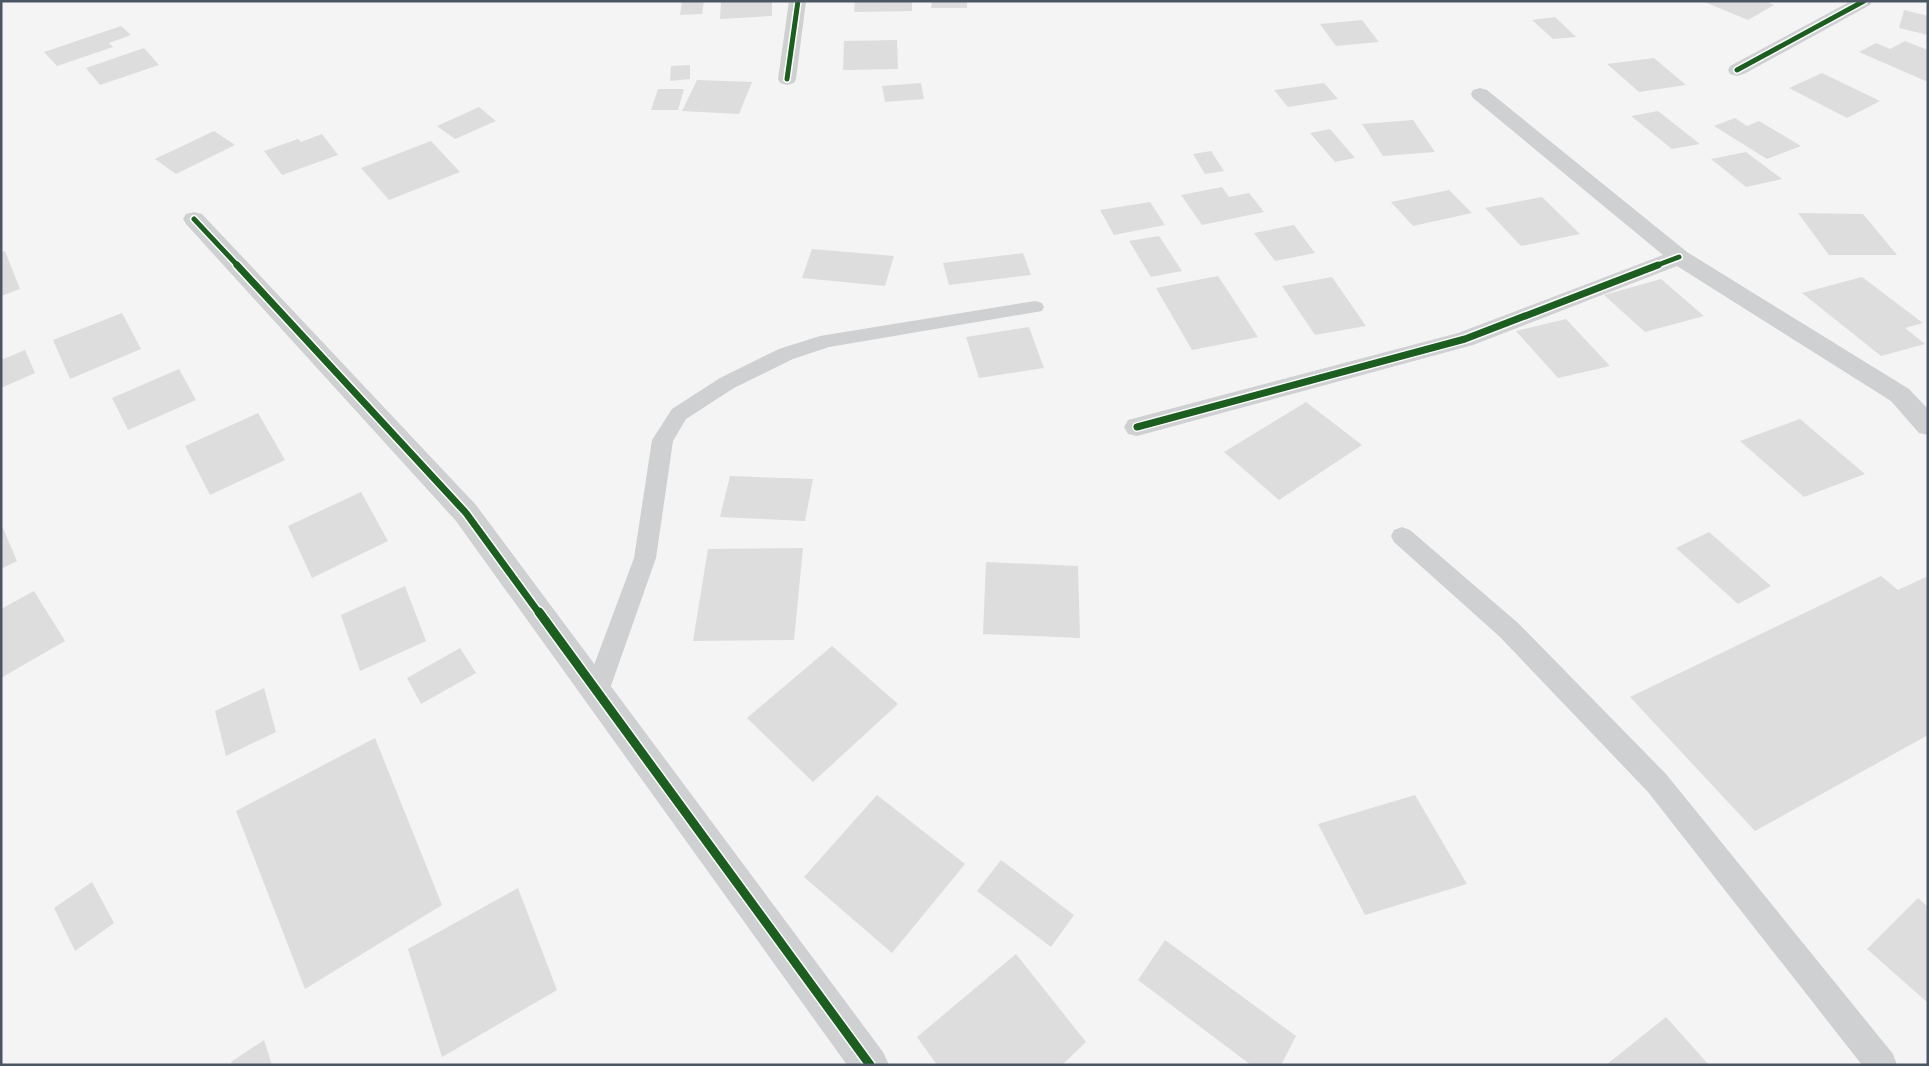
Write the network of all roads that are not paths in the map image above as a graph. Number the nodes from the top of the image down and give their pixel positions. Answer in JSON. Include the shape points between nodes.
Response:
{"nodes":[{"id":1,"x":798,"y":1,"type":"edge"},
{"id":2,"x":1864,"y":1,"type":"edge"},
{"id":3,"x":1737,"y":70,"type":"dead end"},
{"id":4,"x":787,"y":79,"type":"dead end"},
{"id":5,"x":1480,"y":94,"type":"dead end"},
{"id":6,"x":194,"y":219,"type":"dead end"},
{"id":7,"x":1678,"y":258,"type":"junction"},
{"id":8,"x":1035,"y":306,"type":"dead end"},
{"id":9,"x":1137,"y":426,"type":"dead end"},
{"id":10,"x":1928,"y":426,"type":"edge"},
{"id":11,"x":1402,"y":536,"type":"dead end"},
{"id":12,"x":597,"y":692,"type":"junction"},
{"id":13,"x":870,"y":1065,"type":"edge"},
{"id":14,"x":1882,"y":1065,"type":"edge"}],
"edges":[{"from":1,"to":4,"type":"street"},
{"from":2,"to":3,"type":"street"},
{"from":5,"to":7,"type":"street"},
{"from":6,"to":12,"type":"street","via":[[466,513]]},
{"from":7,"to":9,"type":"street","via":[[1465,339]]},
{"from":7,"to":10,"type":"street","via":[[1900,394]]},
{"from":8,"to":12,"type":"lane","via":[[828,341],[786,354],[727,383],[679,414],[663,440],[645,558]]},
{"from":11,"to":14,"type":"lane","via":[[1509,630],[1657,783]]},
{"from":12,"to":13,"type":"street"}]}
